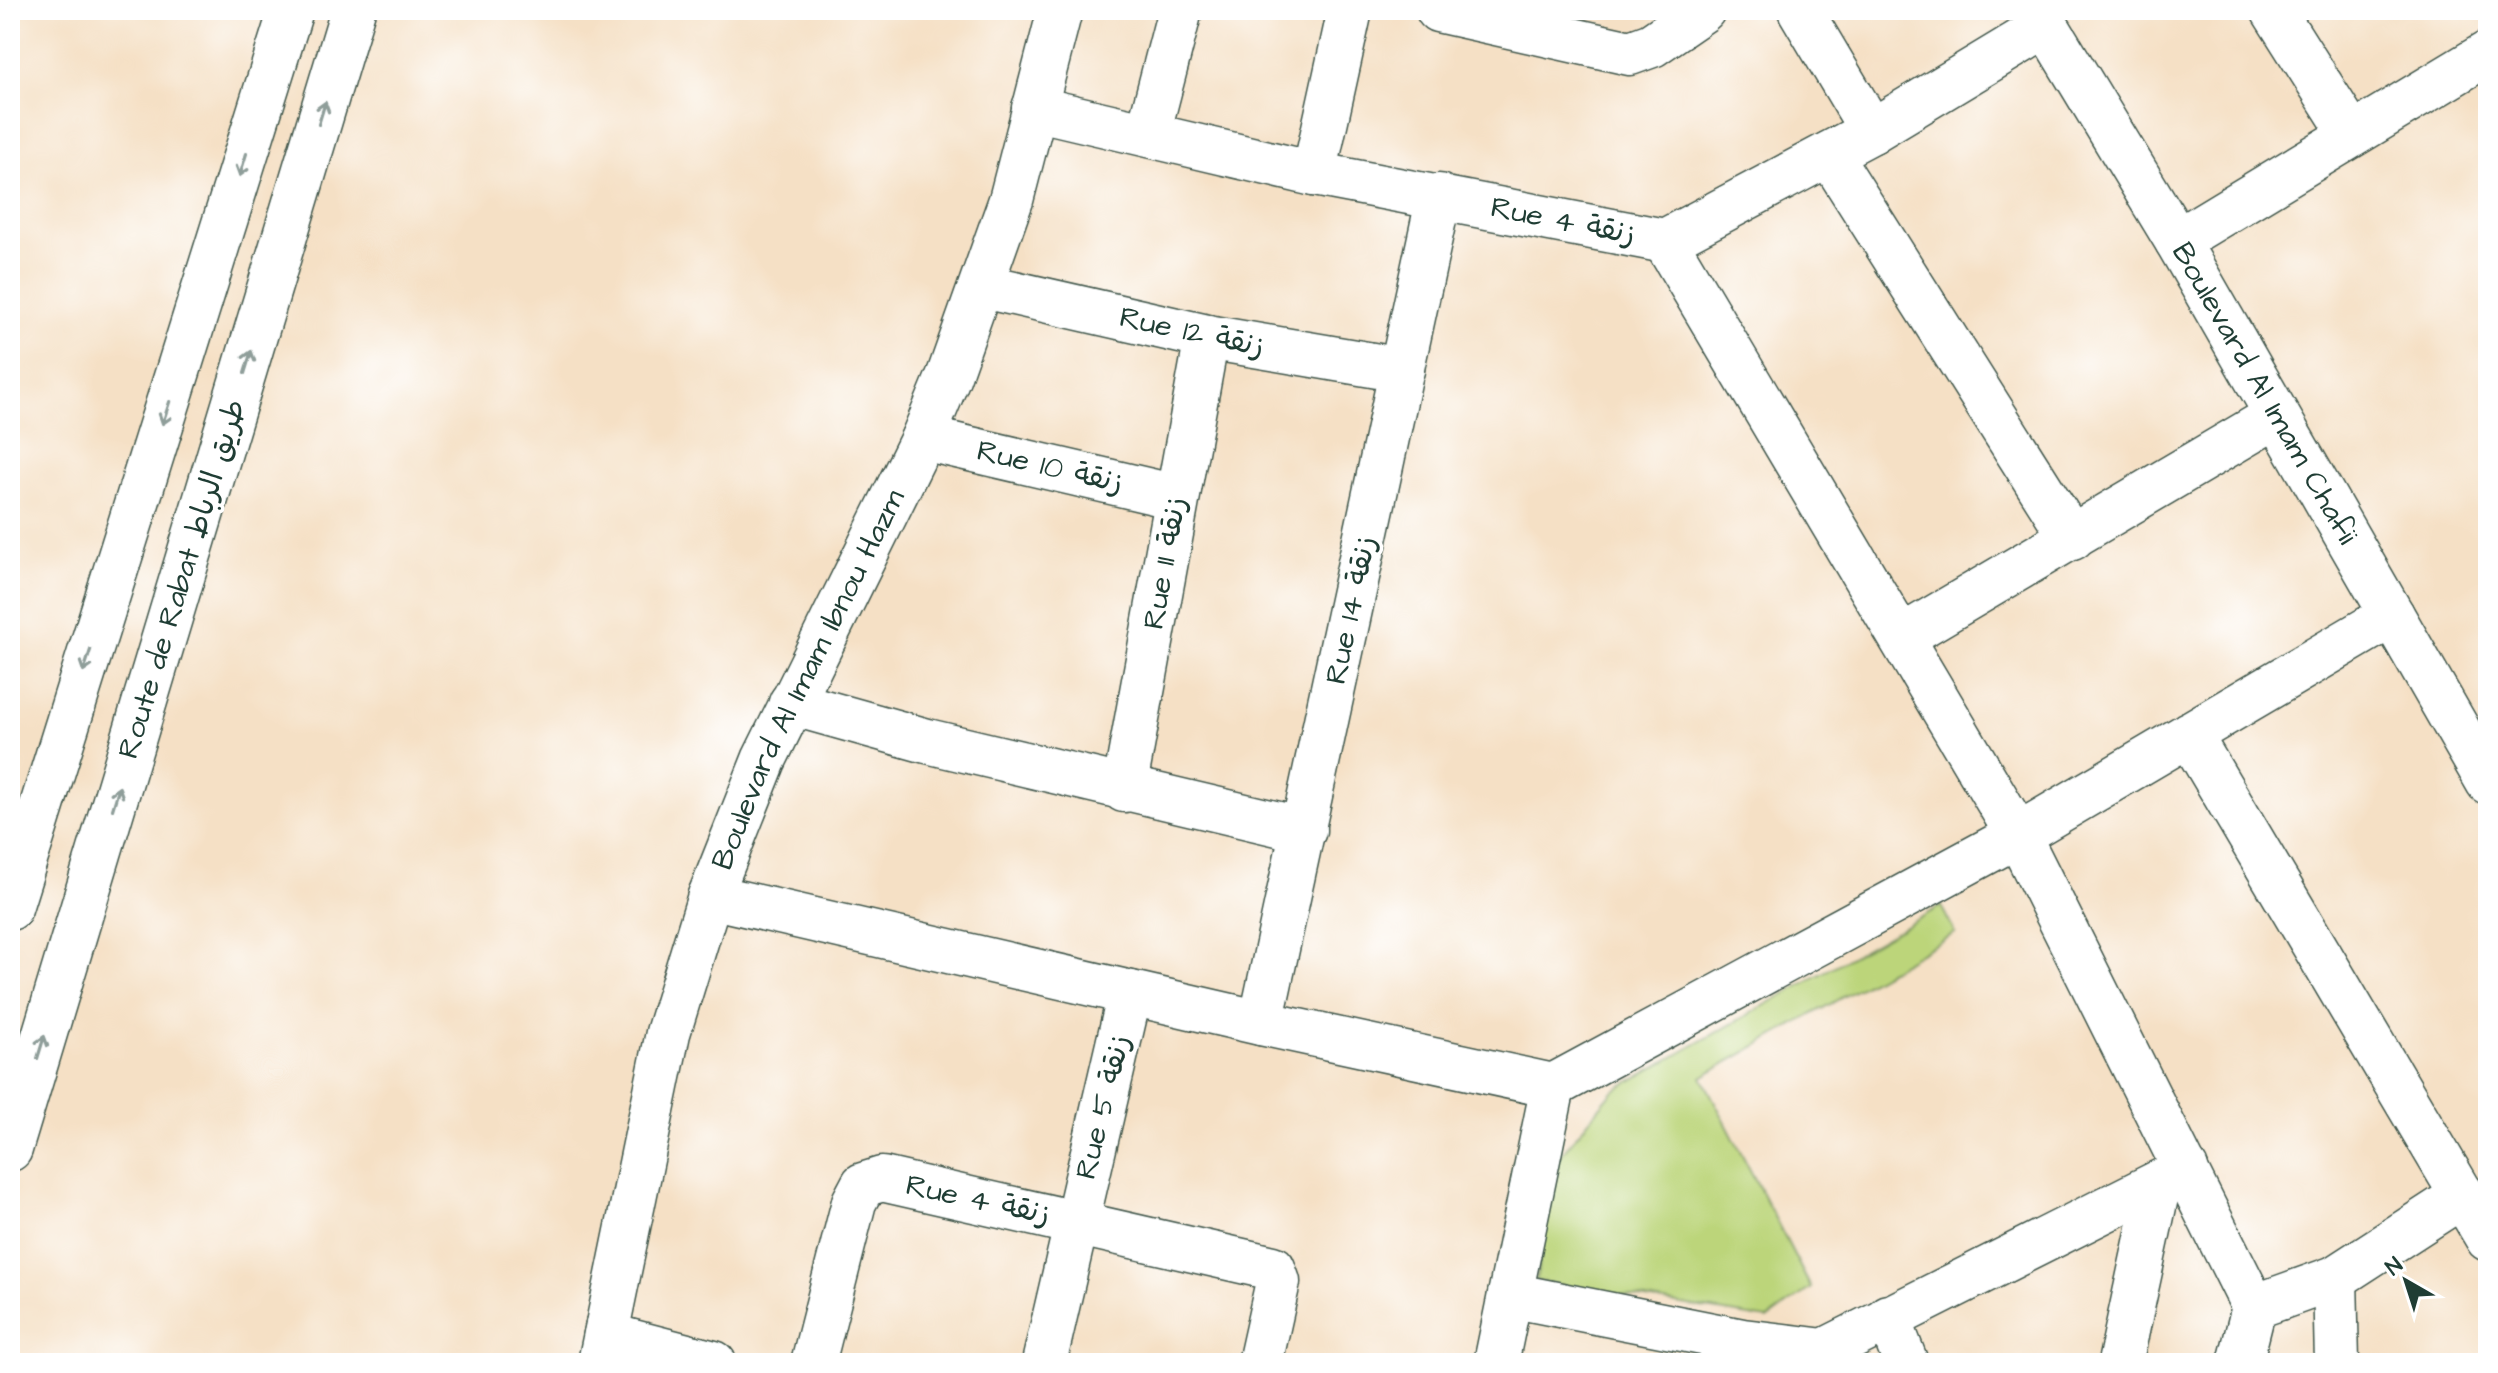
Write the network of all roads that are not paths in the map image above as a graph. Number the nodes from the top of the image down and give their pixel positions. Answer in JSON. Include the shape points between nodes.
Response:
{"nodes":[{"id":1,"x":291,"y":10,"type":"edge"},
{"id":2,"x":353,"y":10,"type":"edge"},
{"id":3,"x":1060,"y":10,"type":"edge"},
{"id":4,"x":1180,"y":10,"type":"edge"},
{"id":5,"x":1350,"y":10,"type":"edge"},
{"id":6,"x":1640,"y":10,"type":"edge"},
{"id":7,"x":1703,"y":10,"type":"edge"},
{"id":8,"x":1800,"y":10,"type":"edge"},
{"id":9,"x":2273,"y":10,"type":"edge"},
{"id":10,"x":1457,"y":12,"type":"edge"},
{"id":11,"x":2042,"y":18,"type":"edge"},
{"id":12,"x":1630,"y":53,"type":"junction"},
{"id":13,"x":2488,"y":53,"type":"edge"},
{"id":14,"x":1034,"y":108,"type":"junction"},
{"id":15,"x":1872,"y":131,"type":"junction"},
{"id":16,"x":2351,"y":133,"type":"junction"},
{"id":17,"x":1148,"y":134,"type":"junction"},
{"id":18,"x":1829,"y":154,"type":"junction"},
{"id":19,"x":1314,"y":174,"type":"junction"},
{"id":20,"x":1439,"y":196,"type":"junction"},
{"id":21,"x":1665,"y":241,"type":"junction"},
{"id":22,"x":2177,"y":241,"type":"junction"},
{"id":23,"x":983,"y":286,"type":"junction"},
{"id":24,"x":1207,"y":337,"type":"junction"},
{"id":25,"x":1402,"y":370,"type":"junction"},
{"id":26,"x":2276,"y":416,"type":"junction"},
{"id":27,"x":923,"y":438,"type":"junction"},
{"id":28,"x":1176,"y":497,"type":"junction"},
{"id":29,"x":2072,"y":538,"type":"junction"},
{"id":30,"x":2392,"y":615,"type":"junction"},
{"id":31,"x":1902,"y":637,"type":"junction"},
{"id":32,"x":791,"y":703,"type":"junction"},
{"id":33,"x":2189,"y":734,"type":"junction"},
{"id":34,"x":2488,"y":782,"type":"edge"},
{"id":35,"x":1124,"y":790,"type":"junction"},
{"id":36,"x":1304,"y":830,"type":"junction"},
{"id":37,"x":2018,"y":835,"type":"junction"},
{"id":38,"x":710,"y":896,"type":"junction"},
{"id":39,"x":10,"y":908,"type":"edge"},
{"id":40,"x":1130,"y":993,"type":"junction"},
{"id":41,"x":1261,"y":1023,"type":"junction"},
{"id":42,"x":1553,"y":1086,"type":"junction"},
{"id":43,"x":10,"y":1149,"type":"edge"},
{"id":44,"x":2173,"y":1176,"type":"junction"},
{"id":45,"x":2463,"y":1195,"type":"junction"},
{"id":46,"x":1075,"y":1221,"type":"junction"},
{"id":47,"x":2488,"y":1239,"type":"edge"},
{"id":48,"x":2335,"y":1278,"type":"junction"},
{"id":49,"x":1510,"y":1295,"type":"junction"},
{"id":50,"x":2254,"y":1307,"type":"junction"},
{"id":51,"x":1888,"y":1317,"type":"junction"},
{"id":52,"x":603,"y":1349,"type":"edge"},
{"id":53,"x":1740,"y":1352,"type":"edge"},
{"id":54,"x":714,"y":1363,"type":"edge"},
{"id":55,"x":813,"y":1363,"type":"edge"},
{"id":56,"x":1044,"y":1363,"type":"edge"},
{"id":57,"x":1260,"y":1363,"type":"edge"},
{"id":58,"x":1496,"y":1363,"type":"edge"},
{"id":59,"x":1906,"y":1363,"type":"edge"},
{"id":60,"x":2120,"y":1363,"type":"edge"},
{"id":61,"x":2240,"y":1363,"type":"edge"},
{"id":62,"x":2337,"y":1363,"type":"edge"}],
"edges":[{"from":1,"to":39,"type":"street","one_way":true},
{"from":43,"to":2,"type":"street","name":"Route de Rabat طريق الرباط","one_way":true},
{"from":3,"to":14,"type":"street","name":"Boulevard Al Imam Ibnou Hazm"},
{"from":4,"to":17,"type":"street"},
{"from":5,"to":19,"type":"street"},
{"from":6,"to":12,"type":"street"},
{"from":7,"to":12,"type":"street","via":[[1652,45]]},
{"from":8,"to":15,"type":"street"},
{"from":9,"to":16,"type":"street"},
{"from":10,"to":12,"type":"street"},
{"from":11,"to":15,"type":"street","name":"Rue 4 زنقة"},
{"from":11,"to":22,"type":"street","name":"Boulevard Al Imam Chafii"},
{"from":13,"to":16,"type":"street"},
{"from":14,"to":17,"type":"street","name":"Rue 4 زنقة"},
{"from":14,"to":23,"type":"street","name":"Boulevard Al Imam Ibnou Hazm"},
{"from":15,"to":18,"type":"street","name":"Rue 4 زنقة"},
{"from":16,"to":22,"type":"street"},
{"from":17,"to":19,"type":"street","name":"Rue 4 زنقة"},
{"from":18,"to":21,"type":"street","name":"Rue 4 زنقة"},
{"from":18,"to":29,"type":"street"},
{"from":19,"to":20,"type":"street","name":"Rue 4 زنقة"},
{"from":20,"to":21,"type":"street","name":"Rue 4 زنقة"},
{"from":20,"to":25,"type":"street","name":"Rue 14 زنقة"},
{"from":21,"to":31,"type":"street"},
{"from":22,"to":26,"type":"street","name":"Boulevard Al Imam Chafii"},
{"from":23,"to":24,"type":"street","name":"Rue 12 زنقة"},
{"from":23,"to":27,"type":"street","name":"Boulevard Al Imam Ibnou Hazm"},
{"from":24,"to":25,"type":"street","name":"Rue 12 زنقة"},
{"from":24,"to":28,"type":"street","name":"Rue 11 زنقة"},
{"from":25,"to":36,"type":"street","name":"Rue 14 زنقة"},
{"from":26,"to":29,"type":"street"},
{"from":26,"to":30,"type":"street","name":"Boulevard Al Imam Chafii"},
{"from":27,"to":28,"type":"street","name":"Rue 10 زنقة"},
{"from":27,"to":32,"type":"street","name":"Boulevard Al Imam Ibnou Hazm"},
{"from":28,"to":35,"type":"street","name":"Rue 11 زنقة"},
{"from":29,"to":31,"type":"street"},
{"from":30,"to":33,"type":"street"},
{"from":30,"to":34,"type":"street","name":"Boulevard Al Imam Chafii"},
{"from":31,"to":37,"type":"street"},
{"from":32,"to":35,"type":"street"},
{"from":32,"to":38,"type":"street","name":"Boulevard Al Imam Ibnou Hazm"},
{"from":33,"to":37,"type":"street"},
{"from":33,"to":45,"type":"street"},
{"from":35,"to":36,"type":"street"},
{"from":36,"to":41,"type":"street","name":"Rue 14 زنقة"},
{"from":37,"to":42,"type":"street"},
{"from":37,"to":44,"type":"street"},
{"from":38,"to":40,"type":"street"},
{"from":38,"to":52,"type":"street","name":"Boulevard Al Imam Ibnou Hazm","via":[[668,1033]]},
{"from":40,"to":41,"type":"street"},
{"from":40,"to":46,"type":"street","name":"Rue 5 زنقة"},
{"from":41,"to":42,"type":"street"},
{"from":42,"to":49,"type":"street"},
{"from":44,"to":50,"type":"street"},
{"from":44,"to":51,"type":"street"},
{"from":44,"to":60,"type":"street"},
{"from":45,"to":47,"type":"street"},
{"from":45,"to":48,"type":"street"},
{"from":46,"to":55,"type":"street","name":"Rue 4 زنقة","via":[[882,1179],[863,1185],[854,1202]]},
{"from":46,"to":56,"type":"street","name":"Rue 5 زنقة"},
{"from":46,"to":57,"type":"street","name":"Rue 4 زنقة","via":[[1273,1268],[1278,1282]]},
{"from":48,"to":50,"type":"street"},
{"from":48,"to":62,"type":"street"},
{"from":49,"to":53,"type":"street"},
{"from":49,"to":58,"type":"street"},
{"from":50,"to":61,"type":"street"},
{"from":51,"to":53,"type":"street","via":[[1824,1351]]},
{"from":51,"to":59,"type":"street"},
{"from":52,"to":54,"type":"street"}]}
